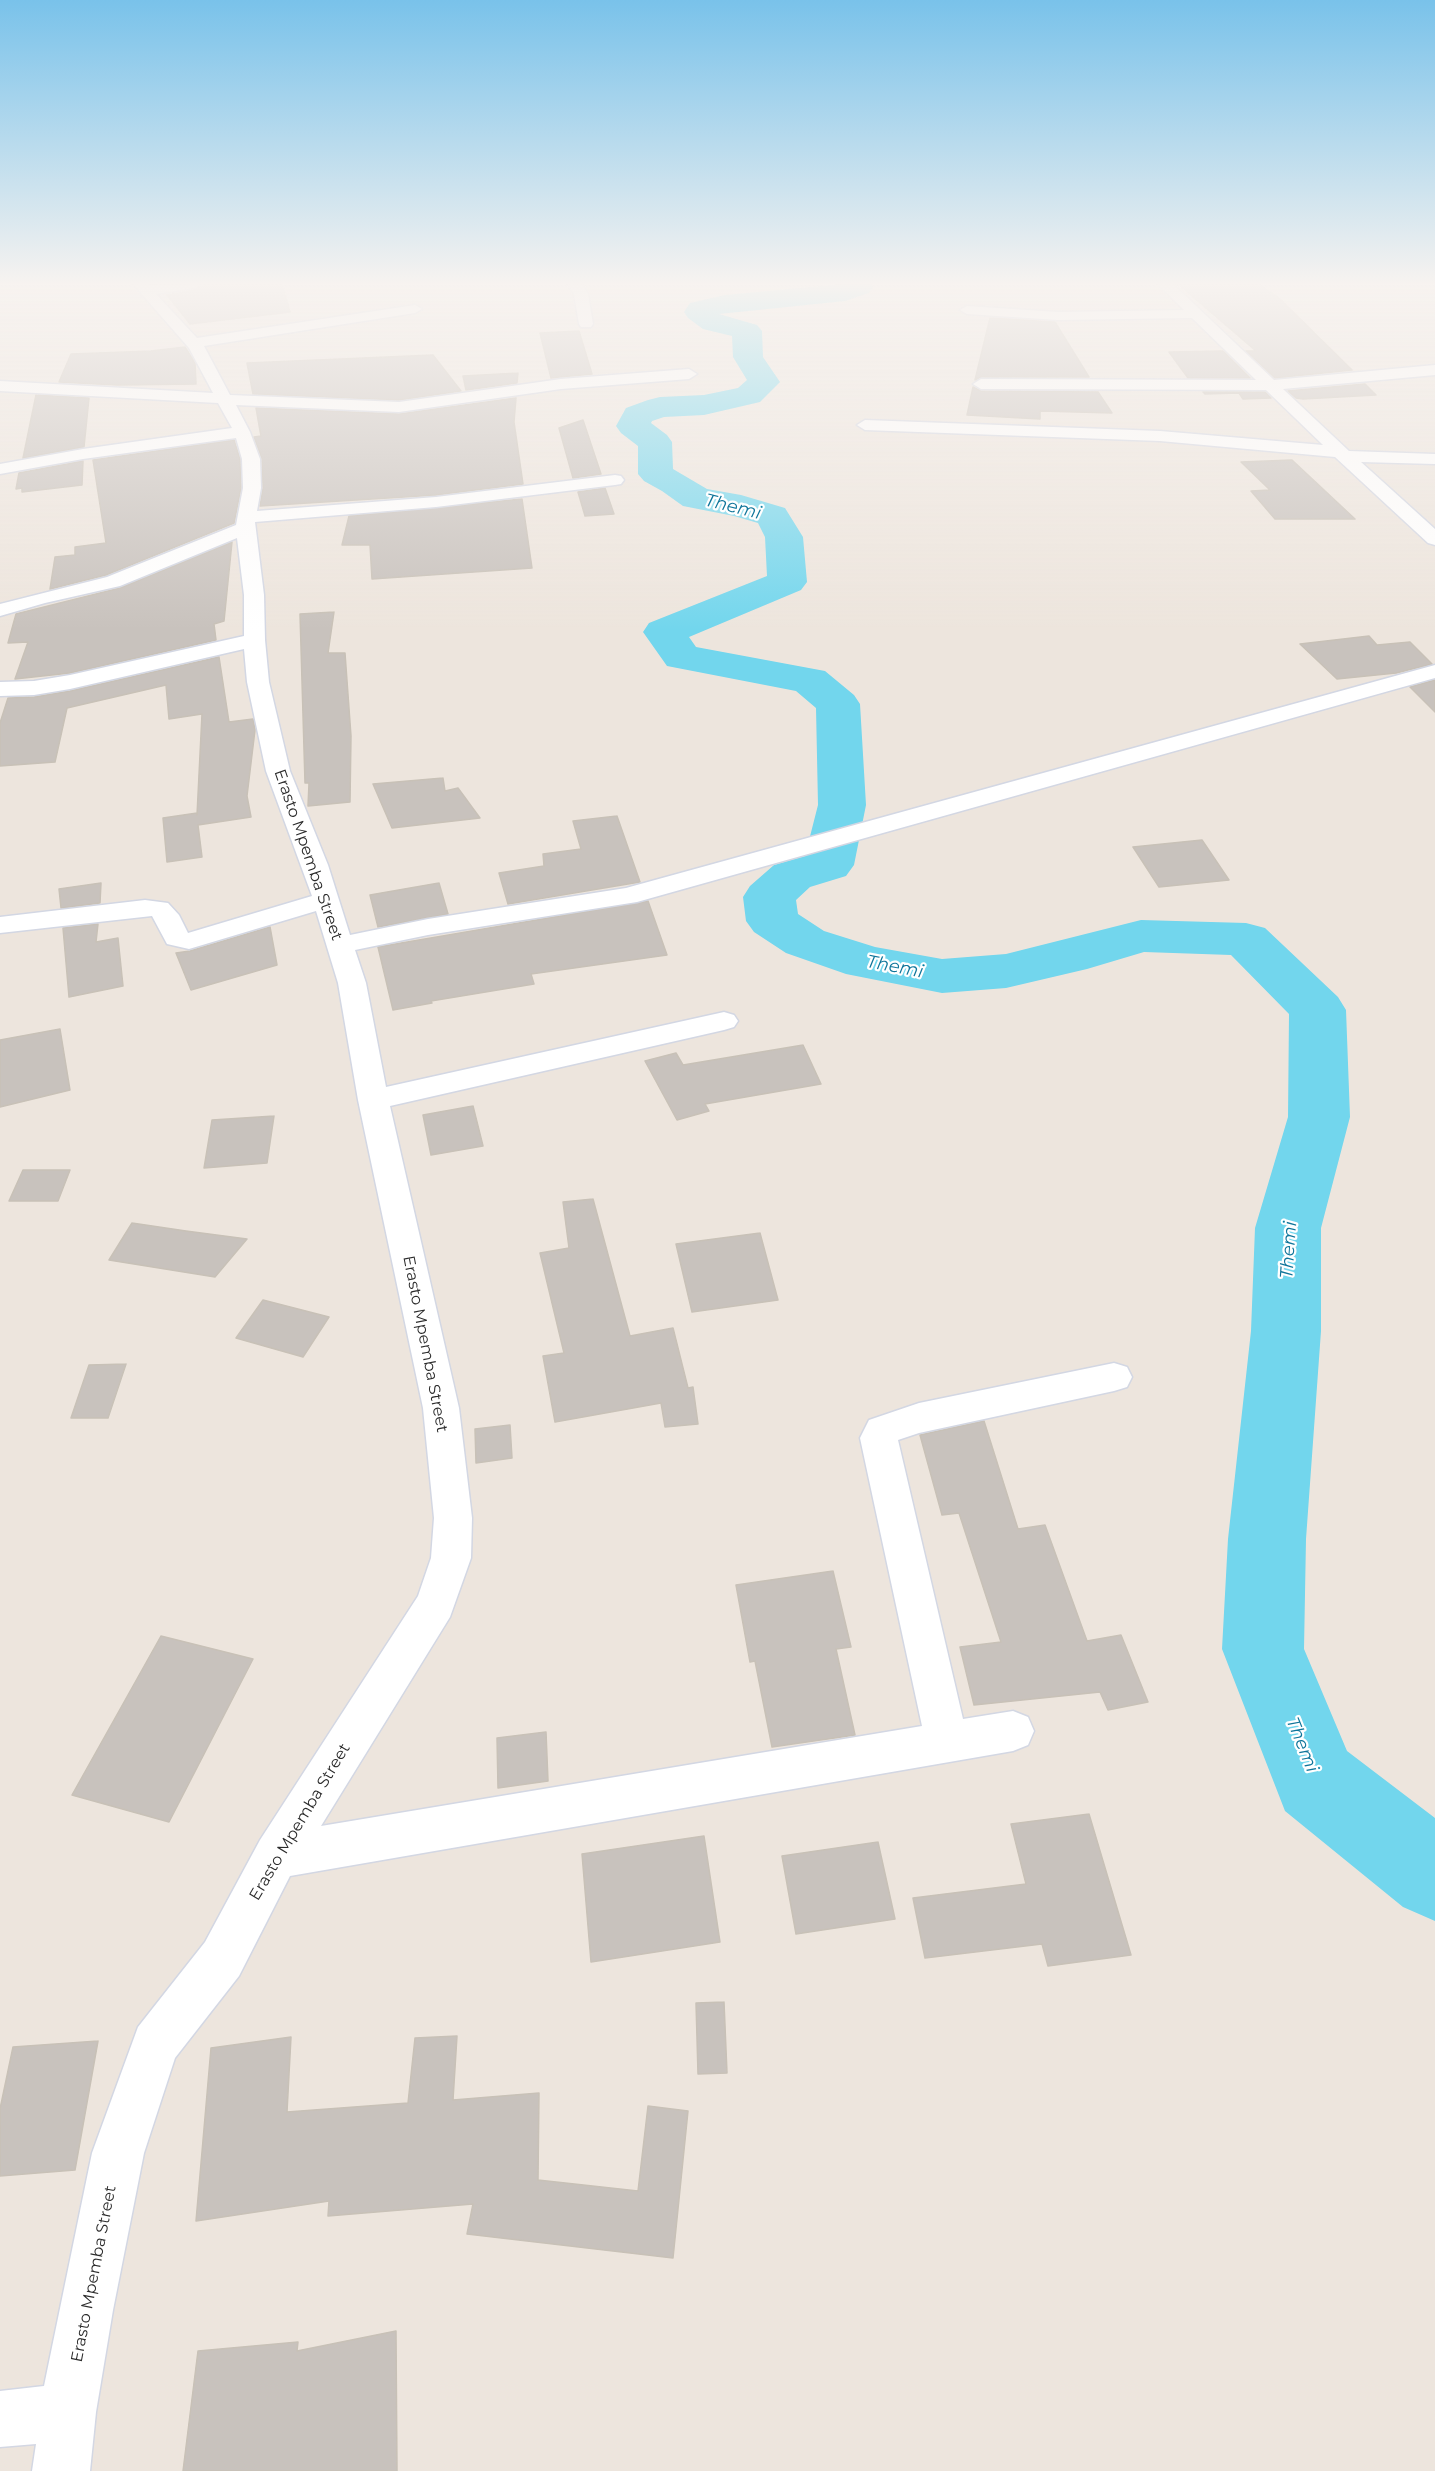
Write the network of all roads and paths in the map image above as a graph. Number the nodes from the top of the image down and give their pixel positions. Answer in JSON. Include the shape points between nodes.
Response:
{"nodes":[{"id":1,"x":44,"y":399,"type":"edge"},
{"id":2,"x":225,"y":399,"type":"edge"},
{"id":3,"x":230,"y":399,"type":"edge"},
{"id":4,"x":453,"y":399,"type":"edge"},
{"id":5,"x":1286,"y":399,"type":"edge"},
{"id":6,"x":0,"y":403,"type":"edge"},
{"id":7,"x":865,"y":425,"type":"dead end"},
{"id":8,"x":242,"y":432,"type":"junction"},
{"id":9,"x":1342,"y":454,"type":"junction"},
{"id":10,"x":1435,"y":459,"type":"edge"},
{"id":11,"x":0,"y":469,"type":"edge"},
{"id":12,"x":615,"y":480,"type":"dead end"},
{"id":13,"x":246,"y":522,"type":"junction"},
{"id":14,"x":1435,"y":538,"type":"edge"},
{"id":15,"x":0,"y":610,"type":"edge"},
{"id":16,"x":254,"y":640,"type":"junction"},
{"id":17,"x":1435,"y":671,"type":"edge"},
{"id":18,"x":0,"y":689,"type":"edge"},
{"id":19,"x":326,"y":900,"type":"junction"},
{"id":20,"x":0,"y":925,"type":"edge"},
{"id":21,"x":340,"y":945,"type":"junction"},
{"id":22,"x":724,"y":1021,"type":"dead end"},
{"id":23,"x":373,"y":1100,"type":"junction"},
{"id":24,"x":1114,"y":1377,"type":"dead end"},
{"id":25,"x":1013,"y":1731,"type":"dead end"},
{"id":26,"x":947,"y":1742,"type":"junction"},
{"id":27,"x":276,"y":1856,"type":"junction"},
{"id":28,"x":68,"y":2412,"type":"junction"},
{"id":29,"x":0,"y":2419,"type":"edge"},
{"id":30,"x":61,"y":2471,"type":"edge"}],
"edges":[{"from":1,"to":6,"type":"street"},
{"from":2,"to":8,"type":"street","name":"Erasto Mpemba Street"},
{"from":3,"to":4,"type":"street","via":[[356,407],[399,407]]},
{"from":5,"to":9,"type":"street"},
{"from":7,"to":9,"type":"street","via":[[1160,436]]},
{"from":8,"to":11,"type":"street"},
{"from":8,"to":13,"type":"street","name":"Erasto Mpemba Street","via":[[251,459],[252,488]]},
{"from":9,"to":10,"type":"street"},
{"from":9,"to":14,"type":"street"},
{"from":12,"to":13,"type":"street"},
{"from":13,"to":15,"type":"street","via":[[113,582]]},
{"from":13,"to":16,"type":"street","name":"Erasto Mpemba Street","via":[[254,595]]},
{"from":16,"to":18,"type":"street","via":[[70,682]]},
{"from":16,"to":19,"type":"street","name":"Erasto Mpemba Street","via":[[258,682],[278,771]]},
{"from":17,"to":21,"type":"street","via":[[628,896]]},
{"from":19,"to":20,"type":"street","via":[[189,940],[177,938],[159,909]]},
{"from":19,"to":21,"type":"street","name":"Erasto Mpemba Street"},
{"from":21,"to":23,"type":"street","name":"Erasto Mpemba Street","via":[[352,983]]},
{"from":22,"to":23,"type":"street"},
{"from":23,"to":27,"type":"street","name":"Erasto Mpemba Street","via":[[441,1408],[453,1518],[452,1558],[436,1604]]},
{"from":24,"to":26,"type":"street","via":[[919,1418],[889,1426],[879,1437]]},
{"from":25,"to":26,"type":"street"},
{"from":26,"to":27,"type":"street"},
{"from":27,"to":28,"type":"street","name":"Erasto Mpemba Street","via":[[222,1959],[155,2044],[118,2153]]},
{"from":28,"to":29,"type":"street"},
{"from":28,"to":30,"type":"street","name":"Erasto Mpemba Street"}]}
